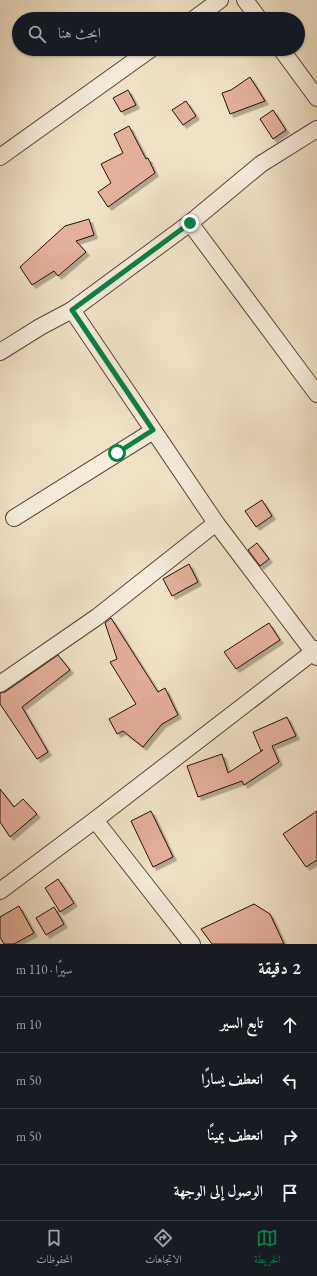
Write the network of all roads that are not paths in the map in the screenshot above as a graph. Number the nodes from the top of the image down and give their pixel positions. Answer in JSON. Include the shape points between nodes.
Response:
{"nodes":[{"id":1,"x":220,"y":0,"type":"edge"},
{"id":2,"x":245,"y":0,"type":"edge"},
{"id":3,"x":204,"y":12,"type":"edge"},
{"id":4,"x":254,"y":12,"type":"edge"},
{"id":5,"x":142,"y":56,"type":"edge"},
{"id":6,"x":286,"y":56,"type":"edge"},
{"id":7,"x":317,"y":98,"type":"edge"},
{"id":8,"x":317,"y":129,"type":"edge"},
{"id":9,"x":0,"y":157,"type":"edge"},
{"id":10,"x":190,"y":223,"type":"junction"},
{"id":11,"x":72,"y":310,"type":"junction"},
{"id":12,"x":0,"y":352,"type":"edge"},
{"id":13,"x":317,"y":394,"type":"edge"},
{"id":14,"x":153,"y":430,"type":"junction"},
{"id":15,"x":14,"y":518,"type":"dead end"},
{"id":16,"x":216,"y":523,"type":"junction"},
{"id":17,"x":316,"y":653,"type":"edge"},
{"id":18,"x":0,"y":684,"type":"edge"},
{"id":19,"x":95,"y":820,"type":"junction"},
{"id":20,"x":0,"y":891,"type":"edge"},
{"id":21,"x":192,"y":944,"type":"edge"}],
"edges":[{"from":1,"to":3,"type":"street"},
{"from":2,"to":4,"type":"street"},
{"from":5,"to":9,"type":"street"},
{"from":6,"to":7,"type":"street"},
{"from":8,"to":10,"type":"street","via":[[261,164]]},
{"from":10,"to":11,"type":"street"},
{"from":10,"to":13,"type":"street"},
{"from":11,"to":12,"type":"street"},
{"from":11,"to":14,"type":"street"},
{"from":14,"to":15,"type":"street"},
{"from":14,"to":16,"type":"street"},
{"from":16,"to":17,"type":"street"},
{"from":16,"to":18,"type":"street","via":[[97,617]]},
{"from":17,"to":19,"type":"street"},
{"from":19,"to":20,"type":"street"},
{"from":19,"to":21,"type":"street"}]}
